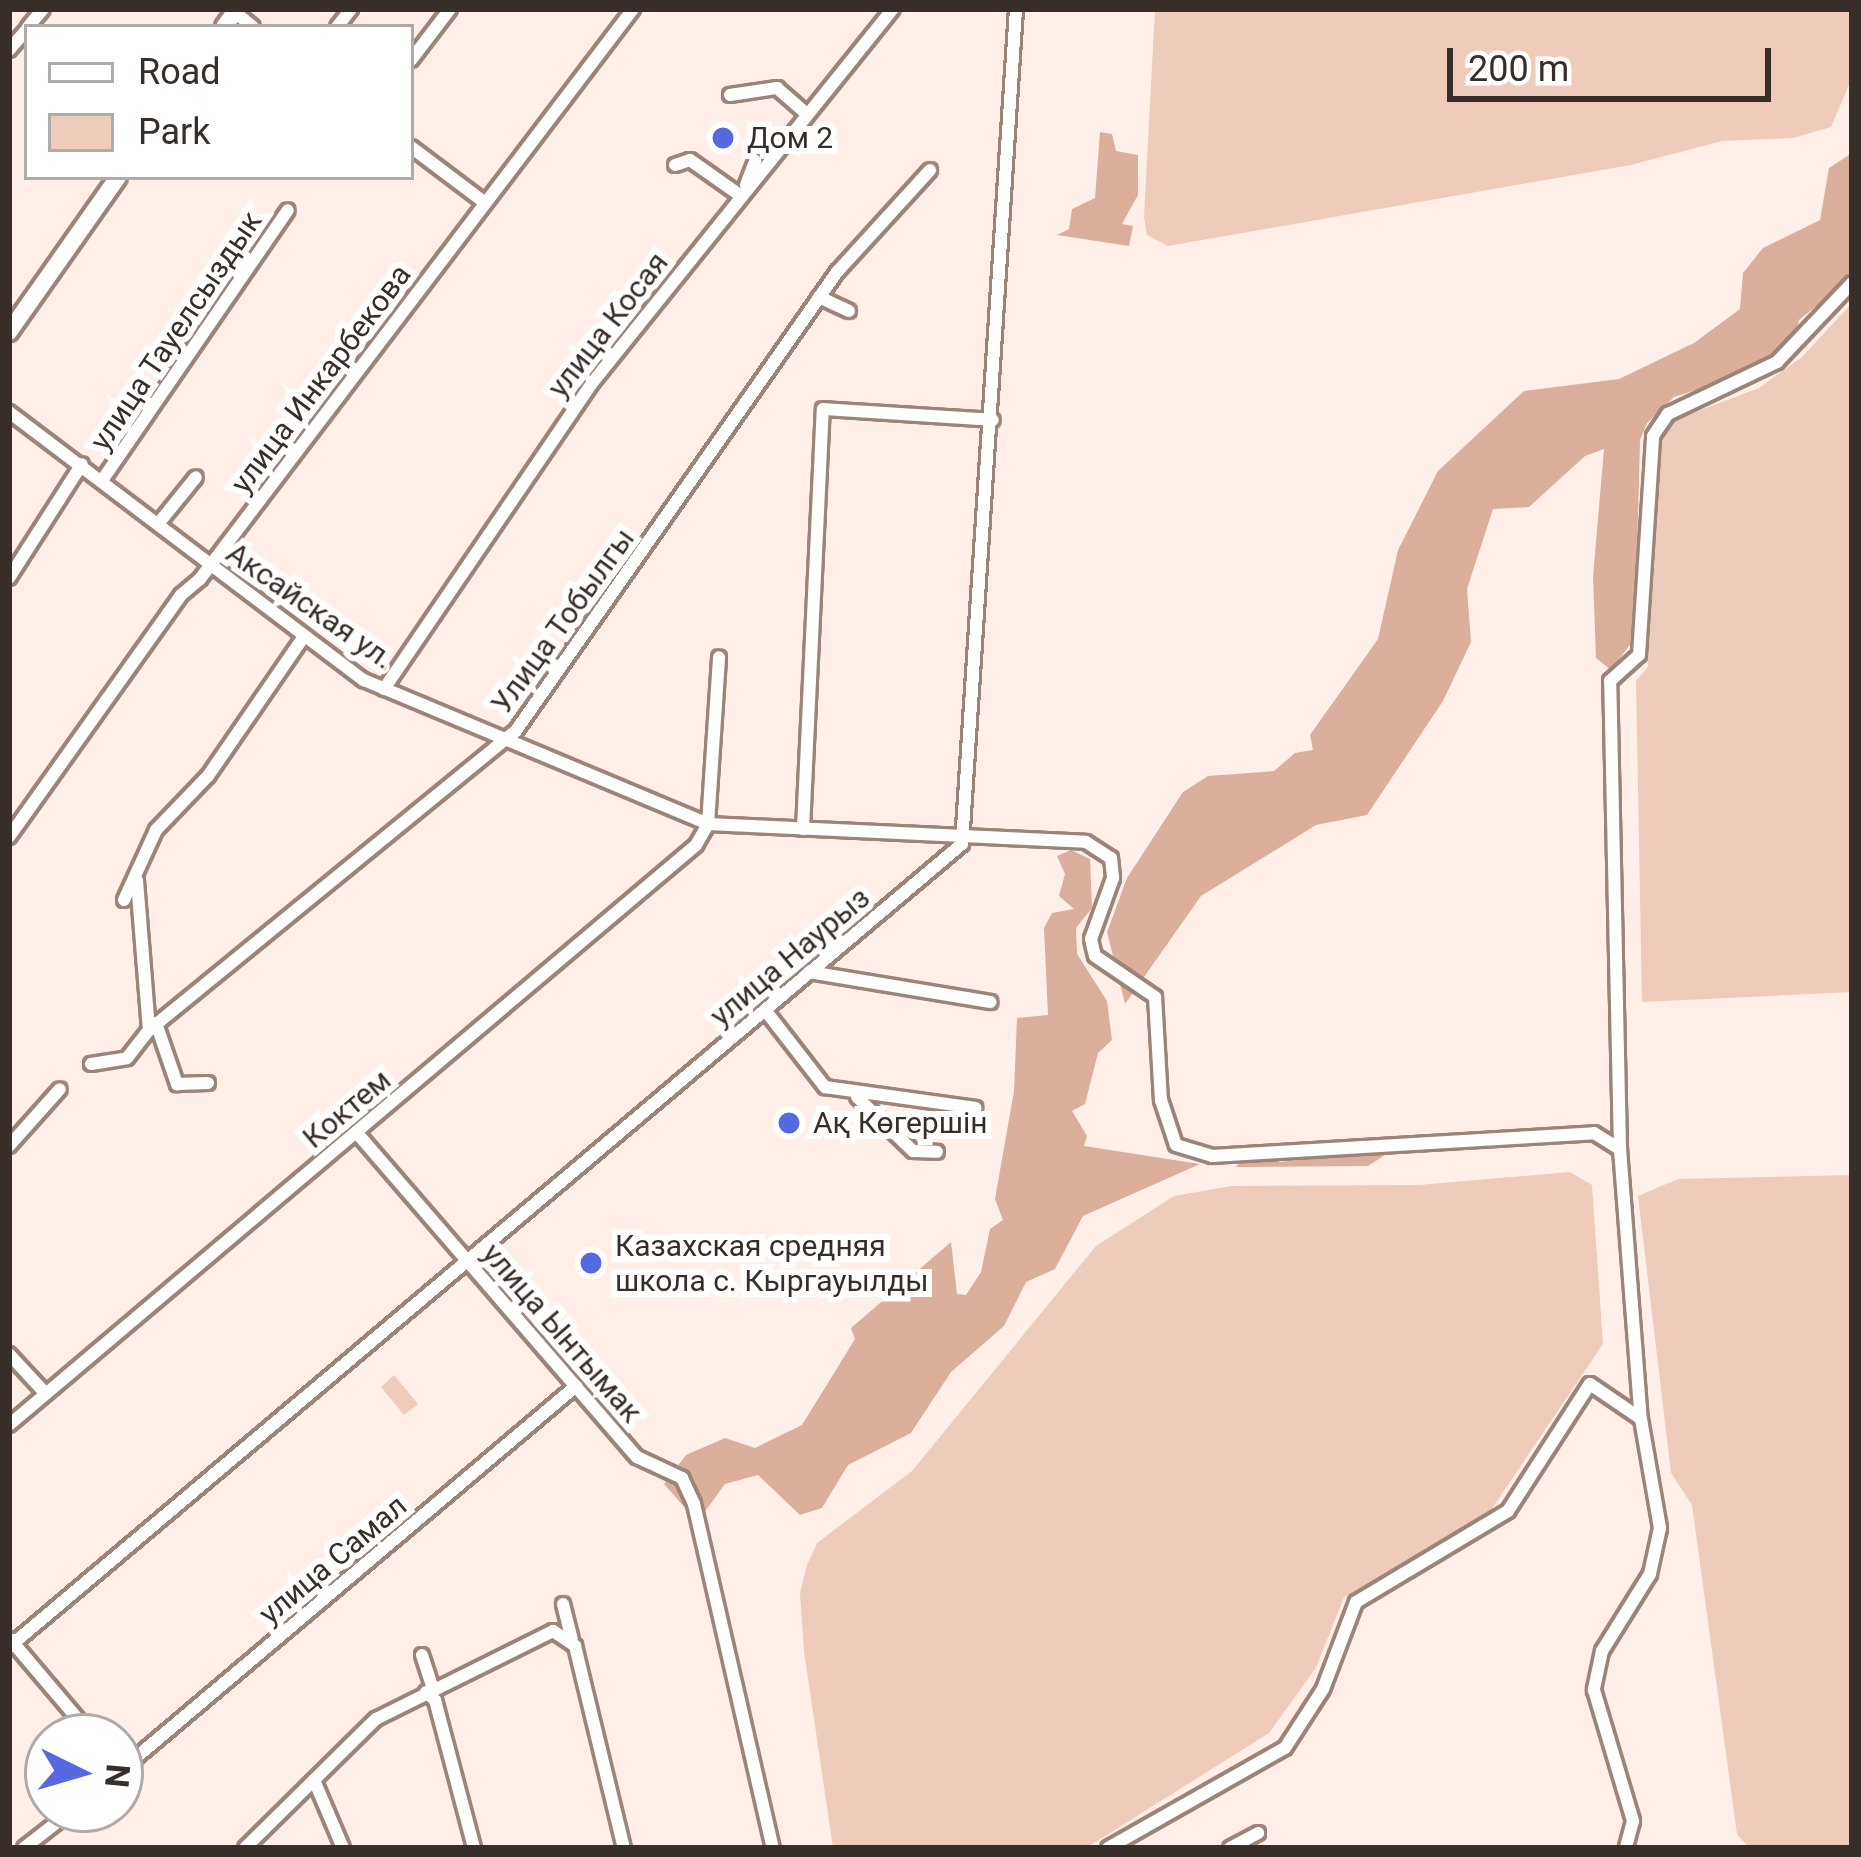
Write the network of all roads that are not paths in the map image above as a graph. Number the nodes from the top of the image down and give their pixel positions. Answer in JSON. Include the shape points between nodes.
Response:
{"nodes":[{"id":1,"x":450,"y":9,"type":"edge"},
{"id":2,"x":633,"y":9,"type":"edge"},
{"id":3,"x":893,"y":9,"type":"edge"},
{"id":4,"x":1016,"y":9,"type":"edge"},
{"id":5,"x":414,"y":56,"type":"edge"},
{"id":6,"x":730,"y":95,"type":"dead end"},
{"id":7,"x":806,"y":113,"type":"junction"},
{"id":8,"x":414,"y":149,"type":"edge"},
{"id":9,"x":755,"y":161,"type":"dead end"},
{"id":10,"x":675,"y":165,"type":"dead end"},
{"id":11,"x":930,"y":170,"type":"dead end"},
{"id":12,"x":116,"y":180,"type":"edge"},
{"id":13,"x":742,"y":194,"type":"junction"},
{"id":14,"x":484,"y":202,"type":"junction"},
{"id":15,"x":288,"y":210,"type":"dead end"},
{"id":16,"x":1852,"y":284,"type":"edge"},
{"id":17,"x":819,"y":297,"type":"junction"},
{"id":18,"x":849,"y":311,"type":"dead end"},
{"id":19,"x":9,"y":332,"type":"edge"},
{"id":20,"x":9,"y":412,"type":"edge"},
{"id":21,"x":993,"y":420,"type":"junction"},
{"id":22,"x":82,"y":464,"type":"junction"},
{"id":23,"x":196,"y":477,"type":"dead end"},
{"id":24,"x":103,"y":479,"type":"junction"},
{"id":25,"x":158,"y":524,"type":"junction"},
{"id":26,"x":209,"y":565,"type":"junction"},
{"id":27,"x":9,"y":578,"type":"edge"},
{"id":28,"x":303,"y":638,"type":"junction"},
{"id":29,"x":719,"y":657,"type":"dead end"},
{"id":30,"x":384,"y":689,"type":"junction"},
{"id":31,"x":465,"y":722,"type":"junction"},
{"id":32,"x":508,"y":739,"type":"junction"},
{"id":33,"x":484,"y":757,"type":"junction"},
{"id":34,"x":709,"y":824,"type":"junction"},
{"id":35,"x":802,"y":829,"type":"junction"},
{"id":36,"x":967,"y":835,"type":"junction"},
{"id":37,"x":9,"y":837,"type":"edge"},
{"id":38,"x":137,"y":873,"type":"junction"},
{"id":39,"x":124,"y":900,"type":"dead end"},
{"id":40,"x":809,"y":972,"type":"junction"},
{"id":41,"x":991,"y":1002,"type":"dead end"},
{"id":42,"x":764,"y":1010,"type":"junction"},
{"id":43,"x":152,"y":1027,"type":"junction"},
{"id":44,"x":91,"y":1064,"type":"dead end"},
{"id":45,"x":208,"y":1082,"type":"dead end"},
{"id":46,"x":60,"y":1089,"type":"dead end"},
{"id":47,"x":856,"y":1096,"type":"junction"},
{"id":48,"x":976,"y":1108,"type":"dead end"},
{"id":49,"x":357,"y":1133,"type":"junction"},
{"id":50,"x":9,"y":1146,"type":"edge"},
{"id":51,"x":1620,"y":1149,"type":"junction"},
{"id":52,"x":938,"y":1152,"type":"dead end"},
{"id":53,"x":469,"y":1262,"type":"junction"},
{"id":54,"x":9,"y":1354,"type":"edge"},
{"id":55,"x":576,"y":1386,"type":"junction"},
{"id":56,"x":46,"y":1394,"type":"junction"},
{"id":57,"x":1641,"y":1419,"type":"junction"},
{"id":58,"x":9,"y":1426,"type":"edge"},
{"id":59,"x":562,"y":1604,"type":"dead end"},
{"id":60,"x":10,"y":1643,"type":"edge"},
{"id":61,"x":576,"y":1652,"type":"junction"},
{"id":62,"x":422,"y":1655,"type":"dead end"},
{"id":63,"x":429,"y":1690,"type":"junction"},
{"id":64,"x":72,"y":1713,"type":"edge"},
{"id":65,"x":144,"y":1750,"type":"edge"},
{"id":66,"x":314,"y":1780,"type":"junction"},
{"id":67,"x":1258,"y":1833,"type":"dead end"},
{"id":68,"x":244,"y":1848,"type":"edge"},
{"id":69,"x":343,"y":1848,"type":"edge"},
{"id":70,"x":475,"y":1848,"type":"edge"},
{"id":71,"x":624,"y":1848,"type":"edge"},
{"id":72,"x":773,"y":1848,"type":"edge"},
{"id":73,"x":1108,"y":1848,"type":"edge"},
{"id":74,"x":1230,"y":1848,"type":"edge"},
{"id":75,"x":1626,"y":1848,"type":"edge"}],
"edges":[{"from":1,"to":5,"type":"street"},
{"from":2,"to":14,"type":"street","name":"улица Инкарбекова"},
{"from":3,"to":7,"type":"street","name":"улица Косая"},
{"from":4,"to":21,"type":"street"},
{"from":6,"to":7,"type":"street","via":[[777,88]]},
{"from":7,"to":13,"type":"street","name":"улица Косая"},
{"from":8,"to":14,"type":"street"},
{"from":9,"to":13,"type":"street"},
{"from":10,"to":13,"type":"street","via":[[690,160]]},
{"from":11,"to":17,"type":"street","name":"Улица Тобылгы"},
{"from":12,"to":19,"type":"main road"},
{"from":13,"to":30,"type":"street","name":"улица Косая","via":[[550,439]]},
{"from":14,"to":26,"type":"street","name":"улица Инкарбекова"},
{"from":15,"to":24,"type":"street","name":"улица Тауелсыздык"},
{"from":16,"to":51,"type":"street","via":[[1777,362],[1668,414],[1653,436],[1639,655],[1610,681]]},
{"from":17,"to":18,"type":"street"},
{"from":17,"to":32,"type":"street","name":"Улица Тобылгы"},
{"from":20,"to":22,"type":"street","name":"Аксайская ул."},
{"from":21,"to":35,"type":"street","via":[[824,409]]},
{"from":21,"to":36,"type":"street"},
{"from":22,"to":24,"type":"street","name":"Аксайская ул."},
{"from":22,"to":27,"type":"street","name":"улица Тауелсыздык"},
{"from":23,"to":25,"type":"street"},
{"from":24,"to":25,"type":"street","name":"Аксайская ул."},
{"from":25,"to":26,"type":"street","name":"Аксайская ул."},
{"from":26,"to":28,"type":"street","name":"Аксайская ул."},
{"from":26,"to":37,"type":"street","name":"улица Инкарбекова"},
{"from":28,"to":30,"type":"street","name":"Аксайская ул."},
{"from":28,"to":38,"type":"street","via":[[208,776],[156,830]]},
{"from":29,"to":34,"type":"street"},
{"from":30,"to":31,"type":"street","name":"Аксайская ул."},
{"from":31,"to":32,"type":"street","name":"Аксайская ул."},
{"from":31,"to":33,"type":"street","via":[[485,741]]},
{"from":32,"to":33,"type":"street","name":"Улица Тобылгы"},
{"from":32,"to":34,"type":"street","name":"Аксайская ул."},
{"from":33,"to":43,"type":"street","name":"Улица Тобылгы"},
{"from":34,"to":35,"type":"street","name":"Аксайская ул."},
{"from":34,"to":49,"type":"street","name":"Коктем","via":[[679,861]]},
{"from":35,"to":36,"type":"street","name":"Аксайская ул."},
{"from":36,"to":40,"type":"street","name":"улица Наурыз"},
{"from":36,"to":51,"type":"street","name":"Аксайская ул.","via":[[1086,842],[1111,858],[1113,878],[1090,939],[1095,956],[1155,998],[1161,1100],[1176,1144],[1211,1156],[1594,1133]]},
{"from":38,"to":39,"type":"street"},
{"from":38,"to":43,"type":"street"},
{"from":40,"to":41,"type":"street"},
{"from":40,"to":42,"type":"street","name":"улица Наурыз"},
{"from":42,"to":47,"type":"street","via":[[825,1087]]},
{"from":42,"to":53,"type":"street","name":"улица Наурыз"},
{"from":43,"to":44,"type":"street","name":"Улица Тобылгы","via":[[127,1058]]},
{"from":43,"to":45,"type":"street","via":[[177,1084]]},
{"from":46,"to":50,"type":"street"},
{"from":47,"to":48,"type":"street"},
{"from":47,"to":52,"type":"street","via":[[913,1151]]},
{"from":49,"to":53,"type":"street","name":"улица Ынтымак"},
{"from":49,"to":56,"type":"street","name":"Коктем"},
{"from":51,"to":57,"type":"street"},
{"from":53,"to":55,"type":"street","name":"улица Ынтымак"},
{"from":53,"to":60,"type":"street","name":"улица Наурыз"},
{"from":54,"to":56,"type":"street"},
{"from":55,"to":65,"type":"street","name":"улица Самал"},
{"from":55,"to":72,"type":"street","name":"улица Ынтымак","via":[[637,1456],[682,1478],[694,1504]]},
{"from":56,"to":58,"type":"street","name":"Коктем"},
{"from":57,"to":73,"type":"street","via":[[1590,1384],[1508,1511],[1356,1602],[1323,1689],[1285,1748]]},
{"from":57,"to":75,"type":"street","via":[[1657,1550],[1602,1651],[1594,1690],[1633,1821]]},
{"from":59,"to":61,"type":"street"},
{"from":60,"to":64,"type":"street"},
{"from":61,"to":63,"type":"street","via":[[565,1634],[544,1632]]},
{"from":61,"to":71,"type":"street"},
{"from":62,"to":63,"type":"street"},
{"from":63,"to":66,"type":"street","via":[[360,1731]]},
{"from":63,"to":70,"type":"street"},
{"from":66,"to":68,"type":"street"},
{"from":66,"to":69,"type":"street"},
{"from":67,"to":74,"type":"street"}]}
